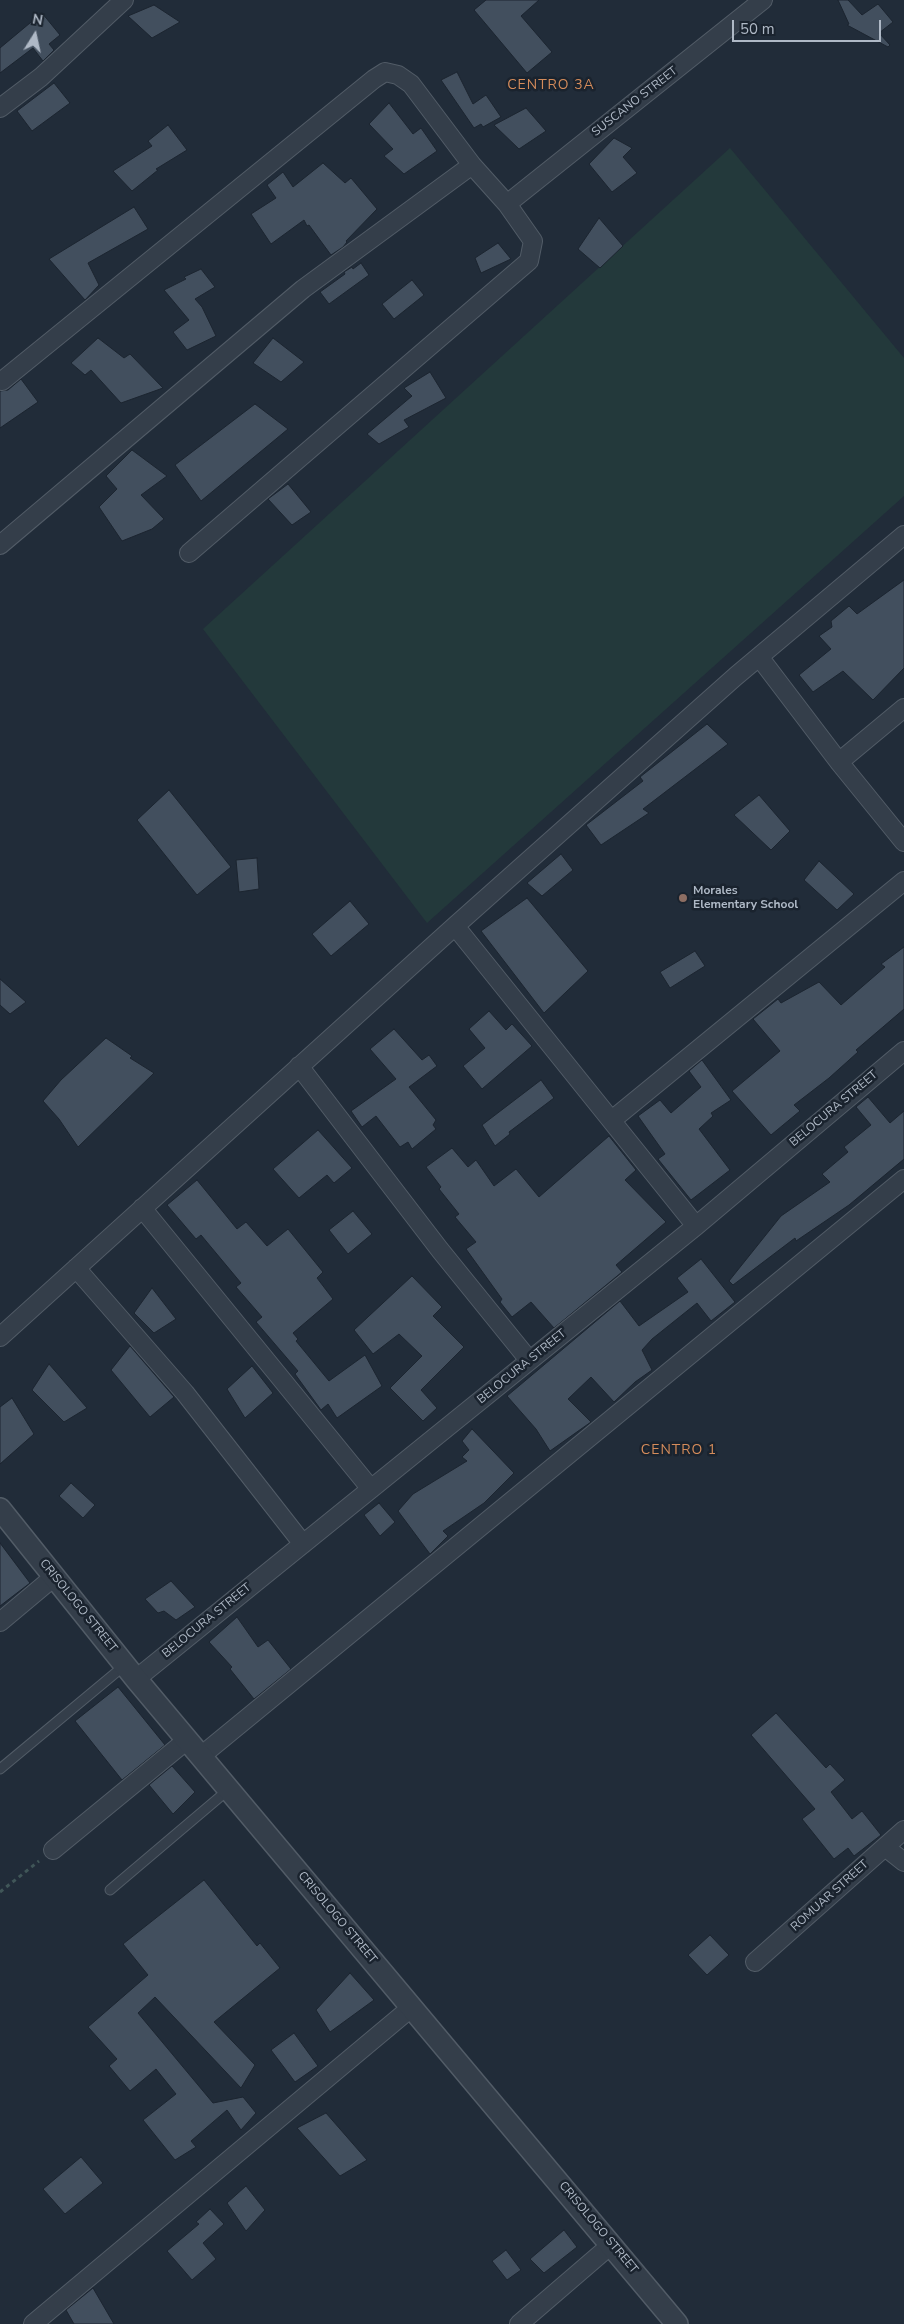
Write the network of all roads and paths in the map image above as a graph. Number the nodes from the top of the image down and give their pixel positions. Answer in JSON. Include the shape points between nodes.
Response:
{"nodes":[{"id":1,"x":124,"y":0,"type":"edge"},
{"id":2,"x":763,"y":0,"type":"edge"},
{"id":3,"x":0,"y":108,"type":"edge"},
{"id":4,"x":472,"y":165,"type":"junction"},
{"id":5,"x":507,"y":204,"type":"junction"},
{"id":6,"x":2,"y":381,"type":"dead end"},
{"id":7,"x":904,"y":535,"type":"edge"},
{"id":8,"x":0,"y":545,"type":"edge"},
{"id":9,"x":189,"y":553,"type":"dead end"},
{"id":10,"x":760,"y":658,"type":"junction"},
{"id":11,"x":904,"y":708,"type":"edge"},
{"id":12,"x":839,"y":762,"type":"junction"},
{"id":13,"x":904,"y":842,"type":"edge"},
{"id":14,"x":904,"y":881,"type":"edge"},
{"id":15,"x":455,"y":926,"type":"junction"},
{"id":16,"x":904,"y":1051,"type":"edge"},
{"id":17,"x":299,"y":1066,"type":"junction"},
{"id":18,"x":612,"y":1120,"type":"junction"},
{"id":19,"x":904,"y":1179,"type":"edge"},
{"id":20,"x":142,"y":1208,"type":"junction"},
{"id":21,"x":696,"y":1226,"type":"junction"},
{"id":22,"x":76,"y":1268,"type":"junction"},
{"id":23,"x":0,"y":1338,"type":"edge"},
{"id":24,"x":529,"y":1360,"type":"junction"},
{"id":25,"x":371,"y":1489,"type":"junction"},
{"id":26,"x":0,"y":1509,"type":"edge"},
{"id":27,"x":302,"y":1544,"type":"junction"},
{"id":28,"x":55,"y":1576,"type":"junction"},
{"id":29,"x":0,"y":1622,"type":"edge"},
{"id":30,"x":131,"y":1672,"type":"junction"},
{"id":31,"x":187,"y":1740,"type":"junction"},
{"id":32,"x":201,"y":1756,"type":"junction"},
{"id":33,"x":0,"y":1769,"type":"edge"},
{"id":34,"x":229,"y":1790,"type":"junction"},
{"id":35,"x":904,"y":1830,"type":"edge"},
{"id":36,"x":885,"y":1847,"type":"junction"},
{"id":37,"x":53,"y":1850,"type":"joint"},
{"id":38,"x":904,"y":1862,"type":"edge"},
{"id":39,"x":110,"y":1890,"type":"dead end"},
{"id":40,"x":0,"y":1892,"type":"edge"},
{"id":41,"x":755,"y":1962,"type":"dead end"},
{"id":42,"x":412,"y":2008,"type":"junction"},
{"id":43,"x":612,"y":2244,"type":"junction"},
{"id":44,"x":33,"y":2324,"type":"edge"},
{"id":45,"x":519,"y":2324,"type":"edge"},
{"id":46,"x":677,"y":2324,"type":"edge"}],
"edges":[{"from":1,"to":3,"type":"street","via":[[41,76]]},
{"from":2,"to":5,"type":"street","name":"SUSCANO STREET"},
{"from":4,"to":5,"type":"street"},
{"from":4,"to":6,"type":"street","via":[[411,84],[398,75],[385,72]]},
{"from":4,"to":8,"type":"street","via":[[303,290]]},
{"from":5,"to":9,"type":"street","via":[[533,241],[530,261]]},
{"from":7,"to":10,"type":"street"},
{"from":10,"to":12,"type":"street"},
{"from":10,"to":15,"type":"street"},
{"from":11,"to":12,"type":"street"},
{"from":12,"to":13,"type":"street"},
{"from":14,"to":18,"type":"street"},
{"from":15,"to":17,"type":"street"},
{"from":15,"to":18,"type":"street"},
{"from":16,"to":21,"type":"street","name":"BELOCURA STREET"},
{"from":17,"to":20,"type":"street"},
{"from":17,"to":24,"type":"street"},
{"from":18,"to":21,"type":"street"},
{"from":19,"to":32,"type":"street"},
{"from":20,"to":22,"type":"street"},
{"from":20,"to":25,"type":"street"},
{"from":21,"to":24,"type":"street","name":"BELOCURA STREET"},
{"from":22,"to":23,"type":"street"},
{"from":22,"to":27,"type":"street","via":[[185,1393]]},
{"from":24,"to":25,"type":"street","name":"BELOCURA STREET"},
{"from":25,"to":27,"type":"street","name":"BELOCURA STREET"},
{"from":26,"to":28,"type":"street","name":"CRISOLOGO STREET"},
{"from":27,"to":30,"type":"street","name":"BELOCURA STREET"},
{"from":28,"to":29,"type":"street"},
{"from":28,"to":30,"type":"street","name":"CRISOLOGO STREET"},
{"from":30,"to":31,"type":"street","name":"CRISOLOGO STREET"},
{"from":30,"to":33,"type":"lane"},
{"from":31,"to":32,"type":"street","name":"CRISOLOGO STREET"},
{"from":31,"to":37,"type":"street"},
{"from":32,"to":34,"type":"street","name":"CRISOLOGO STREET"},
{"from":34,"to":39,"type":"lane"},
{"from":34,"to":42,"type":"street","name":"CRISOLOGO STREET"},
{"from":35,"to":36,"type":"street","name":"ROMUAR STREET"},
{"from":36,"to":38,"type":"street"},
{"from":36,"to":41,"type":"street","name":"ROMUAR STREET"},
{"from":37,"to":40,"type":"path"},
{"from":42,"to":43,"type":"street","name":"CRISOLOGO STREET"},
{"from":42,"to":44,"type":"street"},
{"from":43,"to":45,"type":"street"},
{"from":43,"to":46,"type":"street","name":"CRISOLOGO STREET"}]}
